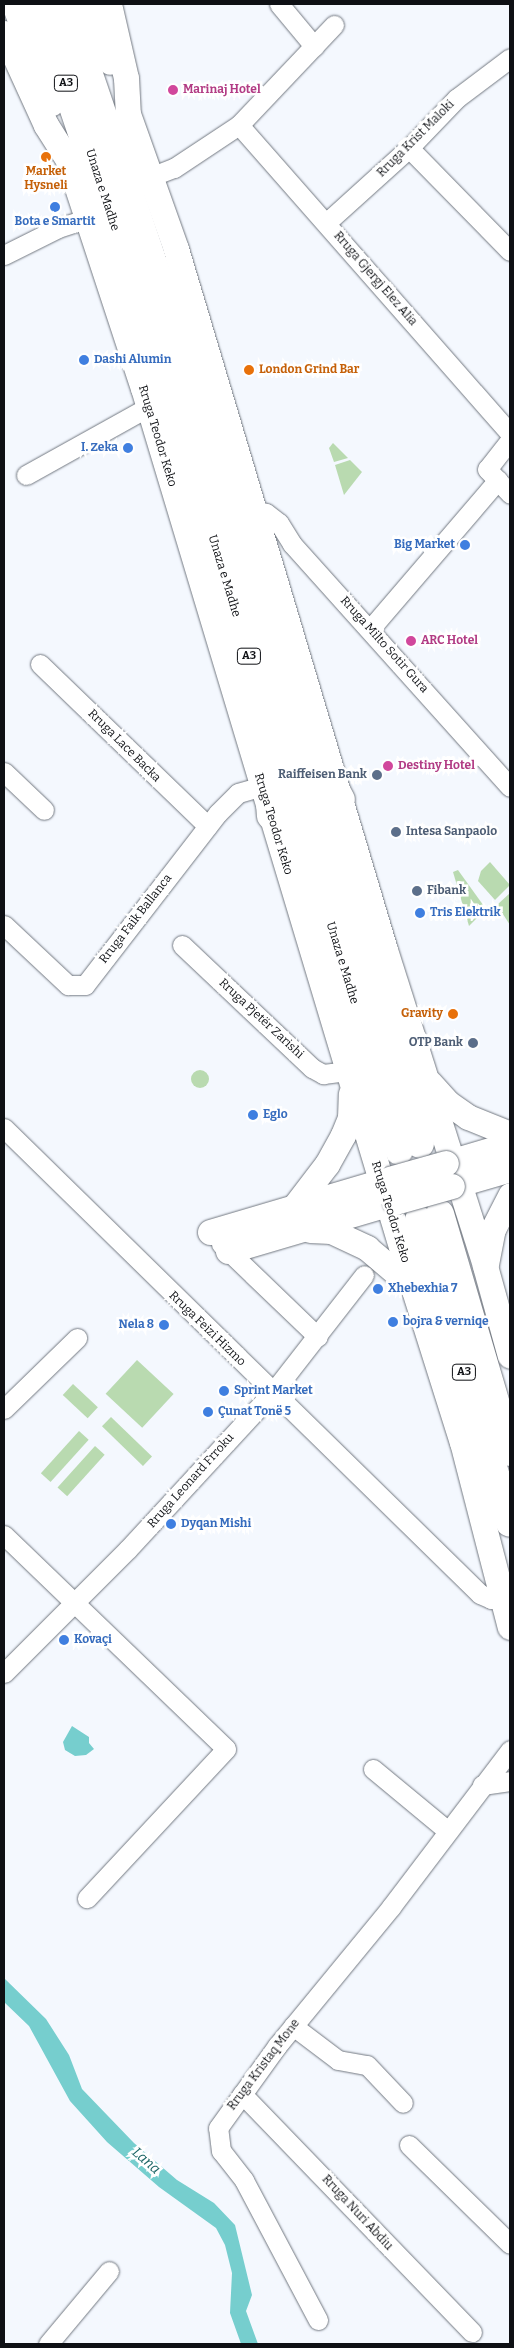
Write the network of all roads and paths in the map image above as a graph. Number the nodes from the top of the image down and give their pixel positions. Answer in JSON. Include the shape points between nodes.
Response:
{"nodes":[{"id":1,"x":14,"y":4,"type":"edge"},
{"id":2,"x":38,"y":4,"type":"edge"},
{"id":3,"x":64,"y":4,"type":"edge"},
{"id":4,"x":90,"y":4,"type":"edge"},
{"id":5,"x":109,"y":4,"type":"edge"},
{"id":6,"x":279,"y":4,"type":"edge"},
{"id":7,"x":334,"y":25,"type":"dead end"},
{"id":8,"x":15,"y":33,"type":"edge"},
{"id":9,"x":314,"y":46,"type":"junction"},
{"id":10,"x":510,"y":58,"type":"edge"},
{"id":11,"x":128,"y":114,"type":"junction"},
{"id":12,"x":239,"y":125,"type":"junction"},
{"id":13,"x":409,"y":148,"type":"junction"},
{"id":14,"x":150,"y":177,"type":"junction"},
{"id":15,"x":86,"y":219,"type":"junction"},
{"id":16,"x":326,"y":223,"type":"junction"},
{"id":17,"x":510,"y":251,"type":"edge"},
{"id":18,"x":4,"y":255,"type":"edge"},
{"id":19,"x":148,"y":407,"type":"junction"},
{"id":20,"x":510,"y":434,"type":"edge"},
{"id":21,"x":510,"y":440,"type":"edge"},
{"id":22,"x":26,"y":476,"type":"dead end"},
{"id":23,"x":498,"y":481,"type":"edge"},
{"id":24,"x":254,"y":510,"type":"junction"},
{"id":25,"x":371,"y":628,"type":"junction"},
{"id":26,"x":40,"y":664,"type":"dead end"},
{"id":27,"x":277,"y":707,"type":"junction"},
{"id":28,"x":4,"y":772,"type":"edge"},
{"id":29,"x":262,"y":786,"type":"junction"},
{"id":30,"x":510,"y":787,"type":"edge"},
{"id":31,"x":341,"y":800,"type":"junction"},
{"id":32,"x":44,"y":810,"type":"dead end"},
{"id":33,"x":271,"y":816,"type":"junction"},
{"id":34,"x":208,"y":826,"type":"junction"},
{"id":35,"x":4,"y":925,"type":"edge"},
{"id":36,"x":182,"y":945,"type":"dead end"},
{"id":37,"x":422,"y":1070,"type":"junction"},
{"id":38,"x":350,"y":1078,"type":"junction"},
{"id":39,"x":4,"y":1128,"type":"edge"},
{"id":40,"x":510,"y":1134,"type":"edge"},
{"id":41,"x":510,"y":1144,"type":"edge"},
{"id":42,"x":409,"y":1148,"type":"dead end"},
{"id":43,"x":510,"y":1169,"type":"edge"},
{"id":44,"x":452,"y":1173,"type":"junction"},
{"id":45,"x":388,"y":1192,"type":"junction"},
{"id":46,"x":510,"y":1195,"type":"edge"},
{"id":47,"x":298,"y":1218,"type":"junction"},
{"id":48,"x":210,"y":1232,"type":"joint"},
{"id":49,"x":228,"y":1251,"type":"junction"},
{"id":50,"x":485,"y":1266,"type":"junction"},
{"id":51,"x":364,"y":1275,"type":"dead end"},
{"id":52,"x":412,"y":1287,"type":"junction"},
{"id":53,"x":318,"y":1336,"type":"junction"},
{"id":54,"x":77,"y":1338,"type":"dead end"},
{"id":55,"x":510,"y":1356,"type":"edge"},
{"id":56,"x":273,"y":1392,"type":"junction"},
{"id":57,"x":4,"y":1409,"type":"edge"},
{"id":58,"x":510,"y":1452,"type":"edge"},
{"id":59,"x":510,"y":1524,"type":"edge"},
{"id":60,"x":4,"y":1535,"type":"edge"},
{"id":61,"x":507,"y":1601,"type":"edge"},
{"id":62,"x":74,"y":1602,"type":"junction"},
{"id":63,"x":510,"y":1627,"type":"edge"},
{"id":64,"x":4,"y":1673,"type":"edge"},
{"id":65,"x":510,"y":1750,"type":"edge"},
{"id":66,"x":373,"y":1769,"type":"dead end"},
{"id":67,"x":510,"y":1781,"type":"edge"},
{"id":68,"x":482,"y":1785,"type":"junction"},
{"id":69,"x":448,"y":1832,"type":"junction"},
{"id":70,"x":87,"y":1898,"type":"dead end"},
{"id":71,"x":293,"y":2026,"type":"junction"},
{"id":72,"x":242,"y":2094,"type":"junction"},
{"id":73,"x":403,"y":2103,"type":"dead end"},
{"id":74,"x":410,"y":2145,"type":"dead end"},
{"id":75,"x":510,"y":2244,"type":"edge"},
{"id":76,"x":109,"y":2271,"type":"dead end"},
{"id":77,"x":318,"y":2320,"type":"dead end"},
{"id":78,"x":472,"y":2332,"type":"dead end"},
{"id":79,"x":48,"y":2344,"type":"edge"}],
"edges":[{"from":1,"to":8,"type":"main road","name":"Rruga Teodor Keko"},
{"from":2,"to":27,"type":"highway","name":"Unaza e Madhe","number":"A3"},
{"from":3,"to":27,"type":"highway","name":"Unaza e Madhe","number":"A3","via":[[180,342]]},
{"from":4,"to":11,"type":"main road"},
{"from":5,"to":11,"type":"main road","via":[[126,78]]},
{"from":6,"to":9,"type":"street"},
{"from":7,"to":9,"type":"street"},
{"from":8,"to":15,"type":"main road","name":"Rruga Teodor Keko","via":[[46,125],[68,160]]},
{"from":9,"to":12,"type":"street"},
{"from":10,"to":13,"type":"street","name":"Rruga Krist Maloki","via":[[457,98]]},
{"from":11,"to":14,"type":"main road"},
{"from":12,"to":14,"type":"street","via":[[174,168]]},
{"from":12,"to":16,"type":"street","name":"Rruga Gjergj Elez Alia"},
{"from":13,"to":16,"type":"street","name":"Rruga Krist Maloki"},
{"from":13,"to":17,"type":"street"},
{"from":14,"to":24,"type":"main road","via":[[176,249]]},
{"from":15,"to":18,"type":"street","via":[[58,228]]},
{"from":15,"to":19,"type":"main road","name":"Rruga Teodor Keko"},
{"from":16,"to":20,"type":"street","name":"Rruga Gjergj Elez Alia"},
{"from":19,"to":22,"type":"street"},
{"from":19,"to":29,"type":"main road","name":"Rruga Teodor Keko"},
{"from":21,"to":23,"type":"street"},
{"from":23,"to":25,"type":"street"},
{"from":24,"to":25,"type":"street","name":"Rruga Milto Sotir Gura","via":[[266,513],[279,523],[292,544]]},
{"from":24,"to":31,"type":"main road"},
{"from":25,"to":30,"type":"street","name":"Rruga Milto Sotir Gura"},
{"from":26,"to":34,"type":"street","name":"Rruga Lace Backa"},
{"from":27,"to":31,"type":"highway"},
{"from":27,"to":33,"type":"highway"},
{"from":27,"to":42,"type":"highway","name":"Unaza e Madhe","number":"A3"},
{"from":28,"to":32,"type":"street"},
{"from":29,"to":33,"type":"main road","name":"Rruga Teodor Keko"},
{"from":29,"to":34,"type":"street","name":"Rruga Faik Ballanca","via":[[238,793]]},
{"from":31,"to":37,"type":"main road"},
{"from":33,"to":38,"type":"main road","name":"Rruga Teodor Keko"},
{"from":34,"to":35,"type":"street","name":"Rruga Faik Ballanca","via":[[85,985],[68,985]]},
{"from":36,"to":38,"type":"street","name":"Rruga Pjetër Zarishi","via":[[312,1068],[322,1074]]},
{"from":37,"to":40,"type":"main road","via":[[435,1091],[462,1113]]},
{"from":37,"to":44,"type":"main road"},
{"from":38,"to":45,"type":"main road","name":"Rruga Teodor Keko"},
{"from":38,"to":47,"type":"main road","via":[[350,1118]]},
{"from":39,"to":56,"type":"street","name":"Rruga Feizi Hizmo"},
{"from":41,"to":44,"type":"main road"},
{"from":43,"to":44,"type":"main road"},
{"from":44,"to":45,"type":"main road","bridge":true},
{"from":44,"to":50,"type":"main road"},
{"from":45,"to":47,"type":"main road"},
{"from":45,"to":52,"type":"main road","name":"Rruga Teodor Keko"},
{"from":46,"to":50,"type":"main road","via":[[493,1229]]},
{"from":47,"to":48,"type":"main road"},
{"from":47,"to":49,"type":"main road"},
{"from":47,"to":52,"type":"main road","via":[[350,1238],[384,1260]]},
{"from":48,"to":49,"type":"street"},
{"from":49,"to":53,"type":"street"},
{"from":50,"to":55,"type":"main road"},
{"from":51,"to":53,"type":"street","name":"Rruga Leonard Frroku"},
{"from":52,"to":61,"type":"main road","name":"Rruga Teodor Keko","via":[[462,1442]]},
{"from":53,"to":56,"type":"street","name":"Rruga Leonard Frroku"},
{"from":54,"to":57,"type":"street"},
{"from":56,"to":61,"type":"street","name":"Rruga Feizi Hizmo","via":[[480,1594]]},
{"from":56,"to":62,"type":"street","name":"Rruga Leonard Frroku","via":[[162,1513]]},
{"from":58,"to":59,"type":"highway","number":"A3","via":[[429,1217]]},
{"from":60,"to":62,"type":"street"},
{"from":61,"to":63,"type":"main road","name":"Rruga Teodor Keko"},
{"from":62,"to":64,"type":"street","name":"Rruga Leonard Frroku"},
{"from":62,"to":70,"type":"street","via":[[226,1748]]},
{"from":65,"to":68,"type":"street","name":"Rruga Kristaq Mone"},
{"from":66,"to":69,"type":"street"},
{"from":67,"to":68,"type":"street"},
{"from":68,"to":69,"type":"street","name":"Rruga Kristaq Mone"},
{"from":69,"to":71,"type":"street","name":"Rruga Kristaq Mone"},
{"from":71,"to":72,"type":"street","name":"Rruga Kristaq Mone"},
{"from":71,"to":73,"type":"street","via":[[338,2060],[367,2065]]},
{"from":72,"to":77,"type":"street","name":"Rruga Kristaq Mone","via":[[222,2119],[217,2140],[244,2180]]},
{"from":72,"to":78,"type":"street","name":"Rruga Nuri Abdiu"},
{"from":74,"to":75,"type":"street"},
{"from":76,"to":79,"type":"street"}]}
